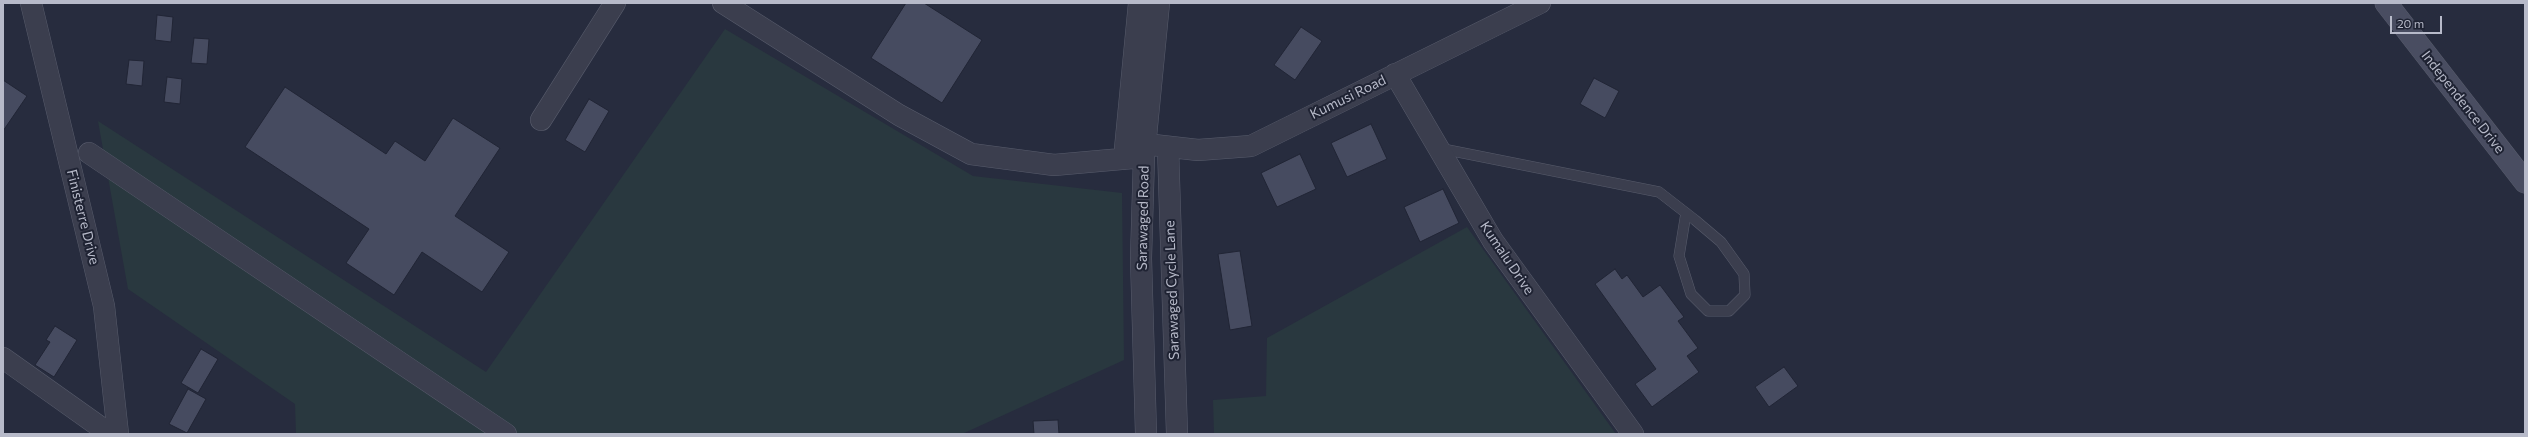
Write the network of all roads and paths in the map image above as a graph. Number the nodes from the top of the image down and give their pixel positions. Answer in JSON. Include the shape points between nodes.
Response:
{"nodes":[{"id":1,"x":31,"y":3,"type":"edge"},
{"id":2,"x":615,"y":3,"type":"edge"},
{"id":3,"x":723,"y":3,"type":"edge"},
{"id":4,"x":1139,"y":3,"type":"edge"},
{"id":5,"x":1159,"y":3,"type":"edge"},
{"id":6,"x":1540,"y":3,"type":"edge"},
{"id":7,"x":2386,"y":3,"type":"edge"},
{"id":8,"x":1395,"y":74,"type":"junction"},
{"id":9,"x":541,"y":120,"type":"dead end"},
{"id":10,"x":1168,"y":146,"type":"junction"},
{"id":11,"x":1438,"y":148,"type":"junction"},
{"id":12,"x":90,"y":153,"type":"dead end"},
{"id":13,"x":1138,"y":154,"type":"junction"},
{"id":14,"x":2525,"y":182,"type":"edge"},
{"id":15,"x":1686,"y":213,"type":"junction"},
{"id":16,"x":3,"y":358,"type":"edge"},
{"id":17,"x":110,"y":434,"type":"edge"},
{"id":18,"x":118,"y":434,"type":"edge"},
{"id":19,"x":506,"y":434,"type":"edge"},
{"id":20,"x":1146,"y":434,"type":"edge"},
{"id":21,"x":1177,"y":434,"type":"edge"},
{"id":22,"x":1633,"y":434,"type":"edge"}],
"edges":[{"from":1,"to":18,"type":"street","name":"Finisterre Drive","via":[[104,306]]},
{"from":2,"to":9,"type":"street"},
{"from":3,"to":13,"type":"street","name":"Kumusi Road","via":[[899,115],[971,154],[1054,165]]},
{"from":4,"to":13,"type":"street"},
{"from":5,"to":13,"type":"street","name":"Sarawaged Road"},
{"from":6,"to":8,"type":"street","name":"Kumusi Road"},
{"from":7,"to":14,"type":"main road","name":"Independence Drive"},
{"from":8,"to":10,"type":"street","name":"Kumusi Road","via":[[1251,146],[1198,150]]},
{"from":8,"to":11,"type":"street","name":"Kumalu Drive"},
{"from":10,"to":13,"type":"street","name":"Kumusi Road"},
{"from":10,"to":21,"type":"street","name":"Sarawaged Cycle Lane"},
{"from":11,"to":15,"type":"lane","via":[[1659,192]]},
{"from":11,"to":22,"type":"street","name":"Kumalu Drive","via":[[1493,241]]},
{"from":12,"to":19,"type":"street"},
{"from":13,"to":20,"type":"street","name":"Sarawaged Road"},
{"from":15,"to":15,"type":"lane","via":[[1721,242],[1744,274],[1744,295],[1729,311],[1708,311],[1691,294],[1679,256]]},
{"from":16,"to":17,"type":"street"}]}
